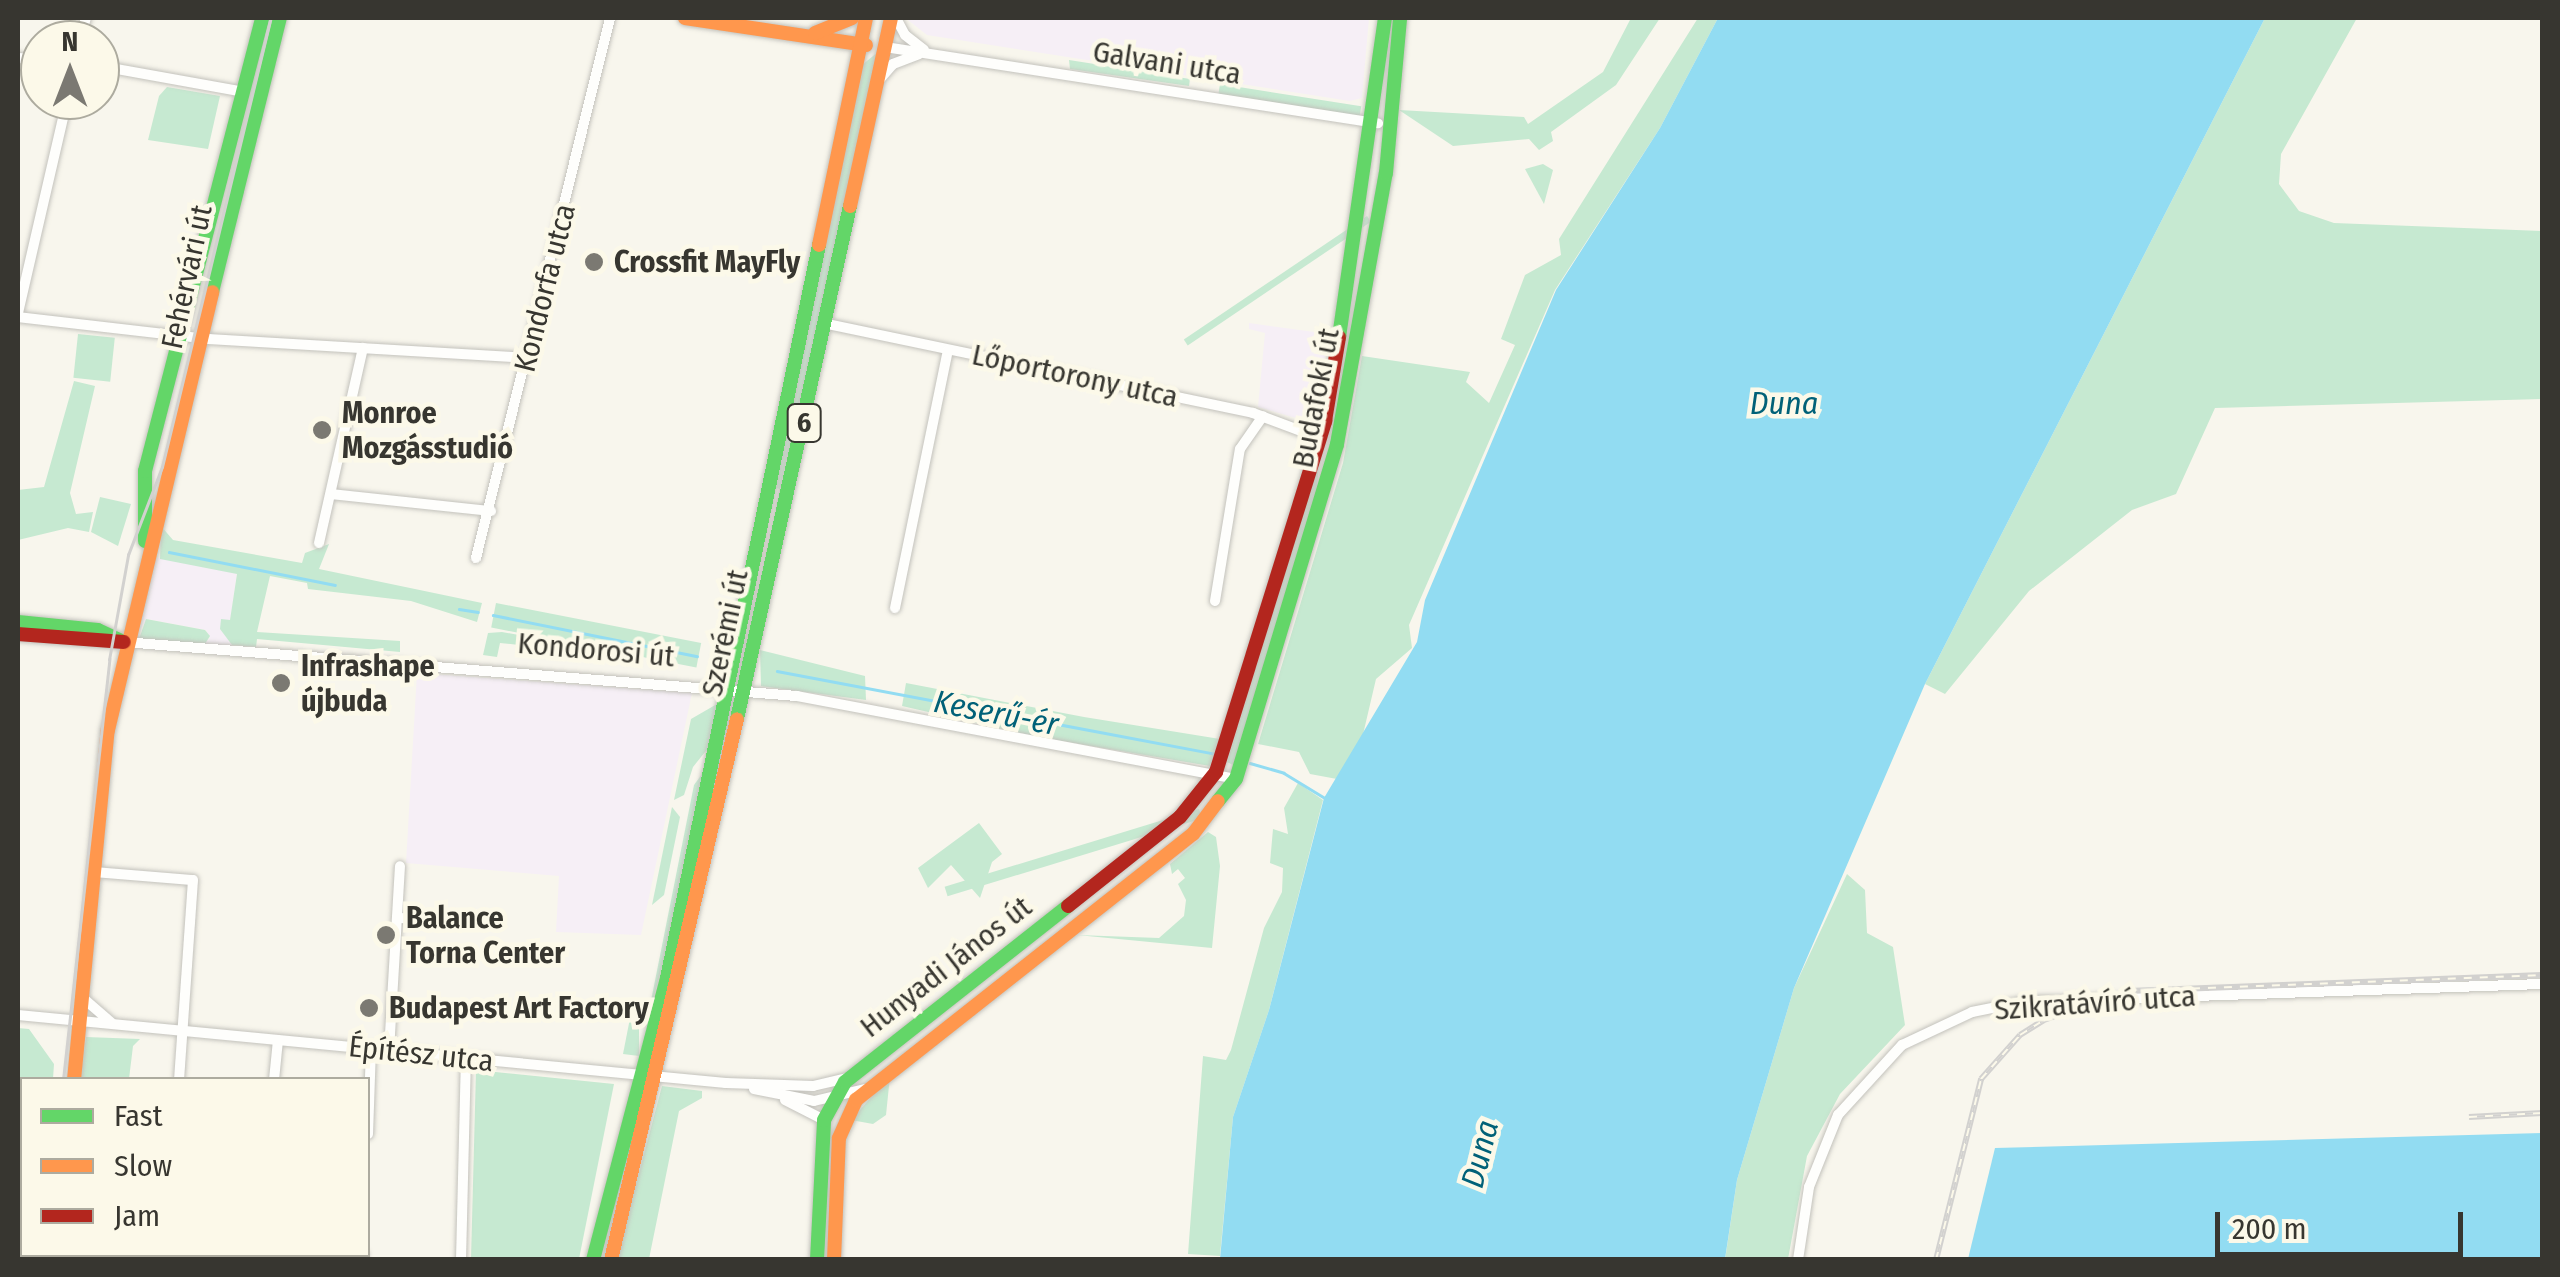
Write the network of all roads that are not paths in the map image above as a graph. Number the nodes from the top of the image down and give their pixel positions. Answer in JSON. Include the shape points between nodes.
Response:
{"nodes":[{"id":1,"x":262,"y":18,"type":"edge"},
{"id":2,"x":280,"y":18,"type":"edge"},
{"id":3,"x":610,"y":18,"type":"edge"},
{"id":4,"x":686,"y":18,"type":"edge"},
{"id":5,"x":852,"y":18,"type":"edge"},
{"id":6,"x":866,"y":18,"type":"edge"},
{"id":7,"x":894,"y":18,"type":"edge"},
{"id":8,"x":1384,"y":18,"type":"edge"},
{"id":9,"x":1400,"y":18,"type":"edge"},
{"id":10,"x":796,"y":35,"type":"junction"},
{"id":11,"x":860,"y":45,"type":"junction"},
{"id":12,"x":885,"y":47,"type":"junction"},
{"id":13,"x":934,"y":54,"type":"junction"},
{"id":14,"x":1389,"y":58,"type":"junction"},
{"id":15,"x":120,"y":70,"type":"edge"},
{"id":16,"x":878,"y":82,"type":"junction"},
{"id":17,"x":244,"y":92,"type":"junction"},
{"id":18,"x":62,"y":120,"type":"edge"},
{"id":19,"x":1374,"y":123,"type":"junction"},
{"id":20,"x":1391,"y":125,"type":"junction"},
{"id":21,"x":1360,"y":205,"type":"junction"},
{"id":22,"x":1380,"y":208,"type":"junction"},
{"id":23,"x":194,"y":282,"type":"junction"},
{"id":24,"x":18,"y":315,"type":"edge"},
{"id":25,"x":827,"y":324,"type":"junction"},
{"id":26,"x":178,"y":335,"type":"junction"},
{"id":27,"x":202,"y":338,"type":"junction"},
{"id":28,"x":363,"y":348,"type":"junction"},
{"id":29,"x":948,"y":350,"type":"junction"},
{"id":30,"x":528,"y":358,"type":"junction"},
{"id":31,"x":1262,"y":416,"type":"junction"},
{"id":32,"x":1320,"y":438,"type":"junction"},
{"id":33,"x":1337,"y":444,"type":"junction"},
{"id":34,"x":331,"y":494,"type":"junction"},
{"id":35,"x":491,"y":511,"type":"junction"},
{"id":36,"x":319,"y":543,"type":"dead end"},
{"id":37,"x":145,"y":546,"type":"junction"},
{"id":38,"x":476,"y":558,"type":"dead end"},
{"id":39,"x":1215,"y":600,"type":"dead end"},
{"id":40,"x":895,"y":608,"type":"dead end"},
{"id":41,"x":18,"y":622,"type":"edge"},
{"id":42,"x":18,"y":634,"type":"edge"},
{"id":43,"x":124,"y":642,"type":"junction"},
{"id":44,"x":734,"y":690,"type":"junction"},
{"id":45,"x":1216,"y":772,"type":"junction"},
{"id":46,"x":1236,"y":779,"type":"junction"},
{"id":47,"x":400,"y":866,"type":"dead end"},
{"id":48,"x":93,"y":872,"type":"junction"},
{"id":49,"x":397,"y":918,"type":"junction"},
{"id":50,"x":432,"y":920,"type":"dead end"},
{"id":51,"x":983,"y":973,"type":"junction"},
{"id":52,"x":2542,"y":984,"type":"edge"},
{"id":53,"x":994,"y":988,"type":"junction"},
{"id":54,"x":80,"y":990,"type":"junction"},
{"id":55,"x":949,"y":1000,"type":"junction"},
{"id":56,"x":960,"y":1014,"type":"junction"},
{"id":57,"x":18,"y":1015,"type":"edge"},
{"id":58,"x":78,"y":1021,"type":"junction"},
{"id":59,"x":117,"y":1024,"type":"junction"},
{"id":60,"x":184,"y":1030,"type":"junction"},
{"id":61,"x":278,"y":1040,"type":"junction"},
{"id":62,"x":371,"y":1049,"type":"junction"},
{"id":63,"x":389,"y":1051,"type":"junction"},
{"id":64,"x":466,"y":1058,"type":"junction"},
{"id":65,"x":648,"y":1076,"type":"junction"},
{"id":66,"x":852,"y":1076,"type":"junction"},
{"id":67,"x":74,"y":1077,"type":"edge"},
{"id":68,"x":179,"y":1077,"type":"edge"},
{"id":69,"x":274,"y":1077,"type":"edge"},
{"id":70,"x":370,"y":1077,"type":"edge"},
{"id":71,"x":726,"y":1083,"type":"junction"},
{"id":72,"x":794,"y":1086,"type":"junction"},
{"id":73,"x":865,"y":1089,"type":"junction"},
{"id":74,"x":780,"y":1098,"type":"junction"},
{"id":75,"x":827,"y":1107,"type":"junction"},
{"id":76,"x":841,"y":1133,"type":"junction"},
{"id":77,"x":461,"y":1260,"type":"edge"},
{"id":78,"x":593,"y":1260,"type":"edge"},
{"id":79,"x":610,"y":1260,"type":"edge"},
{"id":80,"x":817,"y":1260,"type":"edge"},
{"id":81,"x":834,"y":1260,"type":"edge"},
{"id":82,"x":1798,"y":1260,"type":"edge"}],
"edges":[{"from":1,"to":17,"type":"main road","name":"Fehérvári út"},
{"from":2,"to":27,"type":"main road","name":"Fehérvári út"},
{"from":3,"to":30,"type":"street","name":"Kondorfa utca"},
{"from":4,"to":10,"type":"main road","name":"Galvani utca"},
{"from":5,"to":10,"type":"main road","via":[[832,30]]},
{"from":6,"to":11,"type":"main road","name":"Szerémi út","number":"6"},
{"from":7,"to":12,"type":"main road","name":"Szerémi út","number":"6"},
{"from":7,"to":13,"type":"street","via":[[909,40]]},
{"from":8,"to":14,"type":"main road","name":"Budafoki út"},
{"from":9,"to":14,"type":"main road","name":"Budafoki út"},
{"from":10,"to":11,"type":"main road","name":"Galvani utca"},
{"from":11,"to":12,"type":"main road","name":"Galvani utca"},
{"from":11,"to":44,"type":"main road","name":"Szerémi út","number":"6"},
{"from":12,"to":13,"type":"street","name":"Galvani utca"},
{"from":12,"to":16,"type":"main road","name":"Szerémi út","number":"6"},
{"from":13,"to":16,"type":"street","name":"Galvani utca","via":[[902,59]]},
{"from":13,"to":19,"type":"street","name":"Galvani utca"},
{"from":14,"to":19,"type":"main road","name":"Budafoki út"},
{"from":14,"to":20,"type":"main road","name":"Budafoki út"},
{"from":15,"to":17,"type":"street"},
{"from":16,"to":25,"type":"main road","name":"Szerémi út","number":"6"},
{"from":17,"to":23,"type":"main road","name":"Fehérvári út"},
{"from":18,"to":24,"type":"street"},
{"from":19,"to":20,"type":"street","name":"Galvani utca"},
{"from":19,"to":21,"type":"main road","name":"Budafoki út"},
{"from":20,"to":22,"type":"main road","name":"Budafoki út"},
{"from":21,"to":22,"type":"main road"},
{"from":21,"to":32,"type":"main road","name":"Budafoki út"},
{"from":22,"to":33,"type":"main road","name":"Budafoki út"},
{"from":23,"to":26,"type":"main road","name":"Fehérvári út"},
{"from":23,"to":27,"type":"main road","via":[[187,320]]},
{"from":24,"to":26,"type":"street"},
{"from":25,"to":29,"type":"street","name":"Lőportorony utca"},
{"from":25,"to":44,"type":"main road","name":"Szerémi út","number":"6"},
{"from":26,"to":27,"type":"street"},
{"from":26,"to":37,"type":"main road","name":"Fehérvári út","via":[[145,471]]},
{"from":27,"to":28,"type":"street"},
{"from":27,"to":37,"type":"main road","name":"Fehérvári út","via":[[169,485]]},
{"from":28,"to":30,"type":"street"},
{"from":28,"to":34,"type":"street"},
{"from":29,"to":31,"type":"street","name":"Lőportorony utca"},
{"from":29,"to":40,"type":"street"},
{"from":30,"to":35,"type":"street","name":"Kondorfa utca"},
{"from":31,"to":32,"type":"street","name":"Lőportorony utca"},
{"from":31,"to":39,"type":"street","via":[[1240,449]]},
{"from":32,"to":33,"type":"main road"},
{"from":32,"to":45,"type":"main road","name":"Budafoki út"},
{"from":33,"to":46,"type":"main road","name":"Budafoki út"},
{"from":34,"to":35,"type":"street"},
{"from":34,"to":36,"type":"street"},
{"from":35,"to":38,"type":"street","name":"Kondorfa utca"},
{"from":37,"to":43,"type":"main road","name":"Fehérvári út"},
{"from":41,"to":43,"type":"main road","name":"Kondorosi út","via":[[98,630]]},
{"from":42,"to":43,"type":"main road","name":"Kondorosi út"},
{"from":43,"to":44,"type":"street","name":"Kondorosi út"},
{"from":43,"to":48,"type":"main road","name":"Fehérvári út"},
{"from":44,"to":45,"type":"street","name":"Kondorosi út"},
{"from":44,"to":65,"type":"main road","name":"Szerémi út","number":"6"},
{"from":45,"to":46,"type":"street","name":"Kondorosi út"},
{"from":45,"to":51,"type":"main road","name":"Hunyadi János út","via":[[1180,817]]},
{"from":46,"to":53,"type":"main road","name":"Hunyadi János út","via":[[1192,834]]},
{"from":47,"to":49,"type":"street"},
{"from":48,"to":54,"type":"main road","name":"Fehérvári út"},
{"from":48,"to":60,"type":"street","via":[[193,880]]},
{"from":49,"to":50,"type":"street"},
{"from":49,"to":63,"type":"street"},
{"from":51,"to":53,"type":"main road"},
{"from":51,"to":55,"type":"main road","name":"Hunyadi János út"},
{"from":52,"to":82,"type":"street","name":"Szikratávíró utca","via":[[2020,1002],[1972,1012],[1902,1045],[1838,1114],[1809,1186]]},
{"from":53,"to":56,"type":"main road","name":"Hunyadi János út"},
{"from":54,"to":58,"type":"main road","name":"Fehérvári út"},
{"from":54,"to":59,"type":"street","via":[[89,1008]]},
{"from":55,"to":56,"type":"main road"},
{"from":55,"to":66,"type":"main road","name":"Hunyadi János út"},
{"from":56,"to":73,"type":"main road","name":"Hunyadi János út"},
{"from":57,"to":58,"type":"street","name":"Építész utca"},
{"from":58,"to":59,"type":"street","name":"Építész utca"},
{"from":58,"to":67,"type":"main road","name":"Fehérvári út"},
{"from":59,"to":60,"type":"street","name":"Építész utca"},
{"from":60,"to":61,"type":"street","name":"Építész utca"},
{"from":60,"to":68,"type":"street"},
{"from":61,"to":62,"type":"street","name":"Építész utca"},
{"from":61,"to":69,"type":"street"},
{"from":62,"to":63,"type":"street","name":"Építész utca"},
{"from":62,"to":70,"type":"street"},
{"from":63,"to":64,"type":"street","name":"Építész utca"},
{"from":64,"to":65,"type":"street","name":"Építész utca"},
{"from":64,"to":77,"type":"street"},
{"from":65,"to":71,"type":"street","name":"Építész utca"},
{"from":65,"to":78,"type":"main road","name":"Szerémi út","number":"6"},
{"from":65,"to":79,"type":"main road","name":"Szerémi út","number":"6"},
{"from":66,"to":72,"type":"street","name":"Építész utca"},
{"from":66,"to":75,"type":"main road","name":"Hunyadi János út"},
{"from":71,"to":72,"type":"street","name":"Építész utca"},
{"from":71,"to":74,"type":"street","name":"Építész utca"},
{"from":72,"to":75,"type":"street","name":"Építész utca"},
{"from":73,"to":75,"type":"street","name":"Építész utca"},
{"from":73,"to":76,"type":"main road","name":"Hunyadi János út"},
{"from":74,"to":75,"type":"street","name":"Építész utca"},
{"from":74,"to":75,"type":"street","name":"Építész utca"},
{"from":75,"to":76,"type":"main road"},
{"from":75,"to":80,"type":"main road"},
{"from":76,"to":81,"type":"main road","name":"Hunyadi János út"}]}
